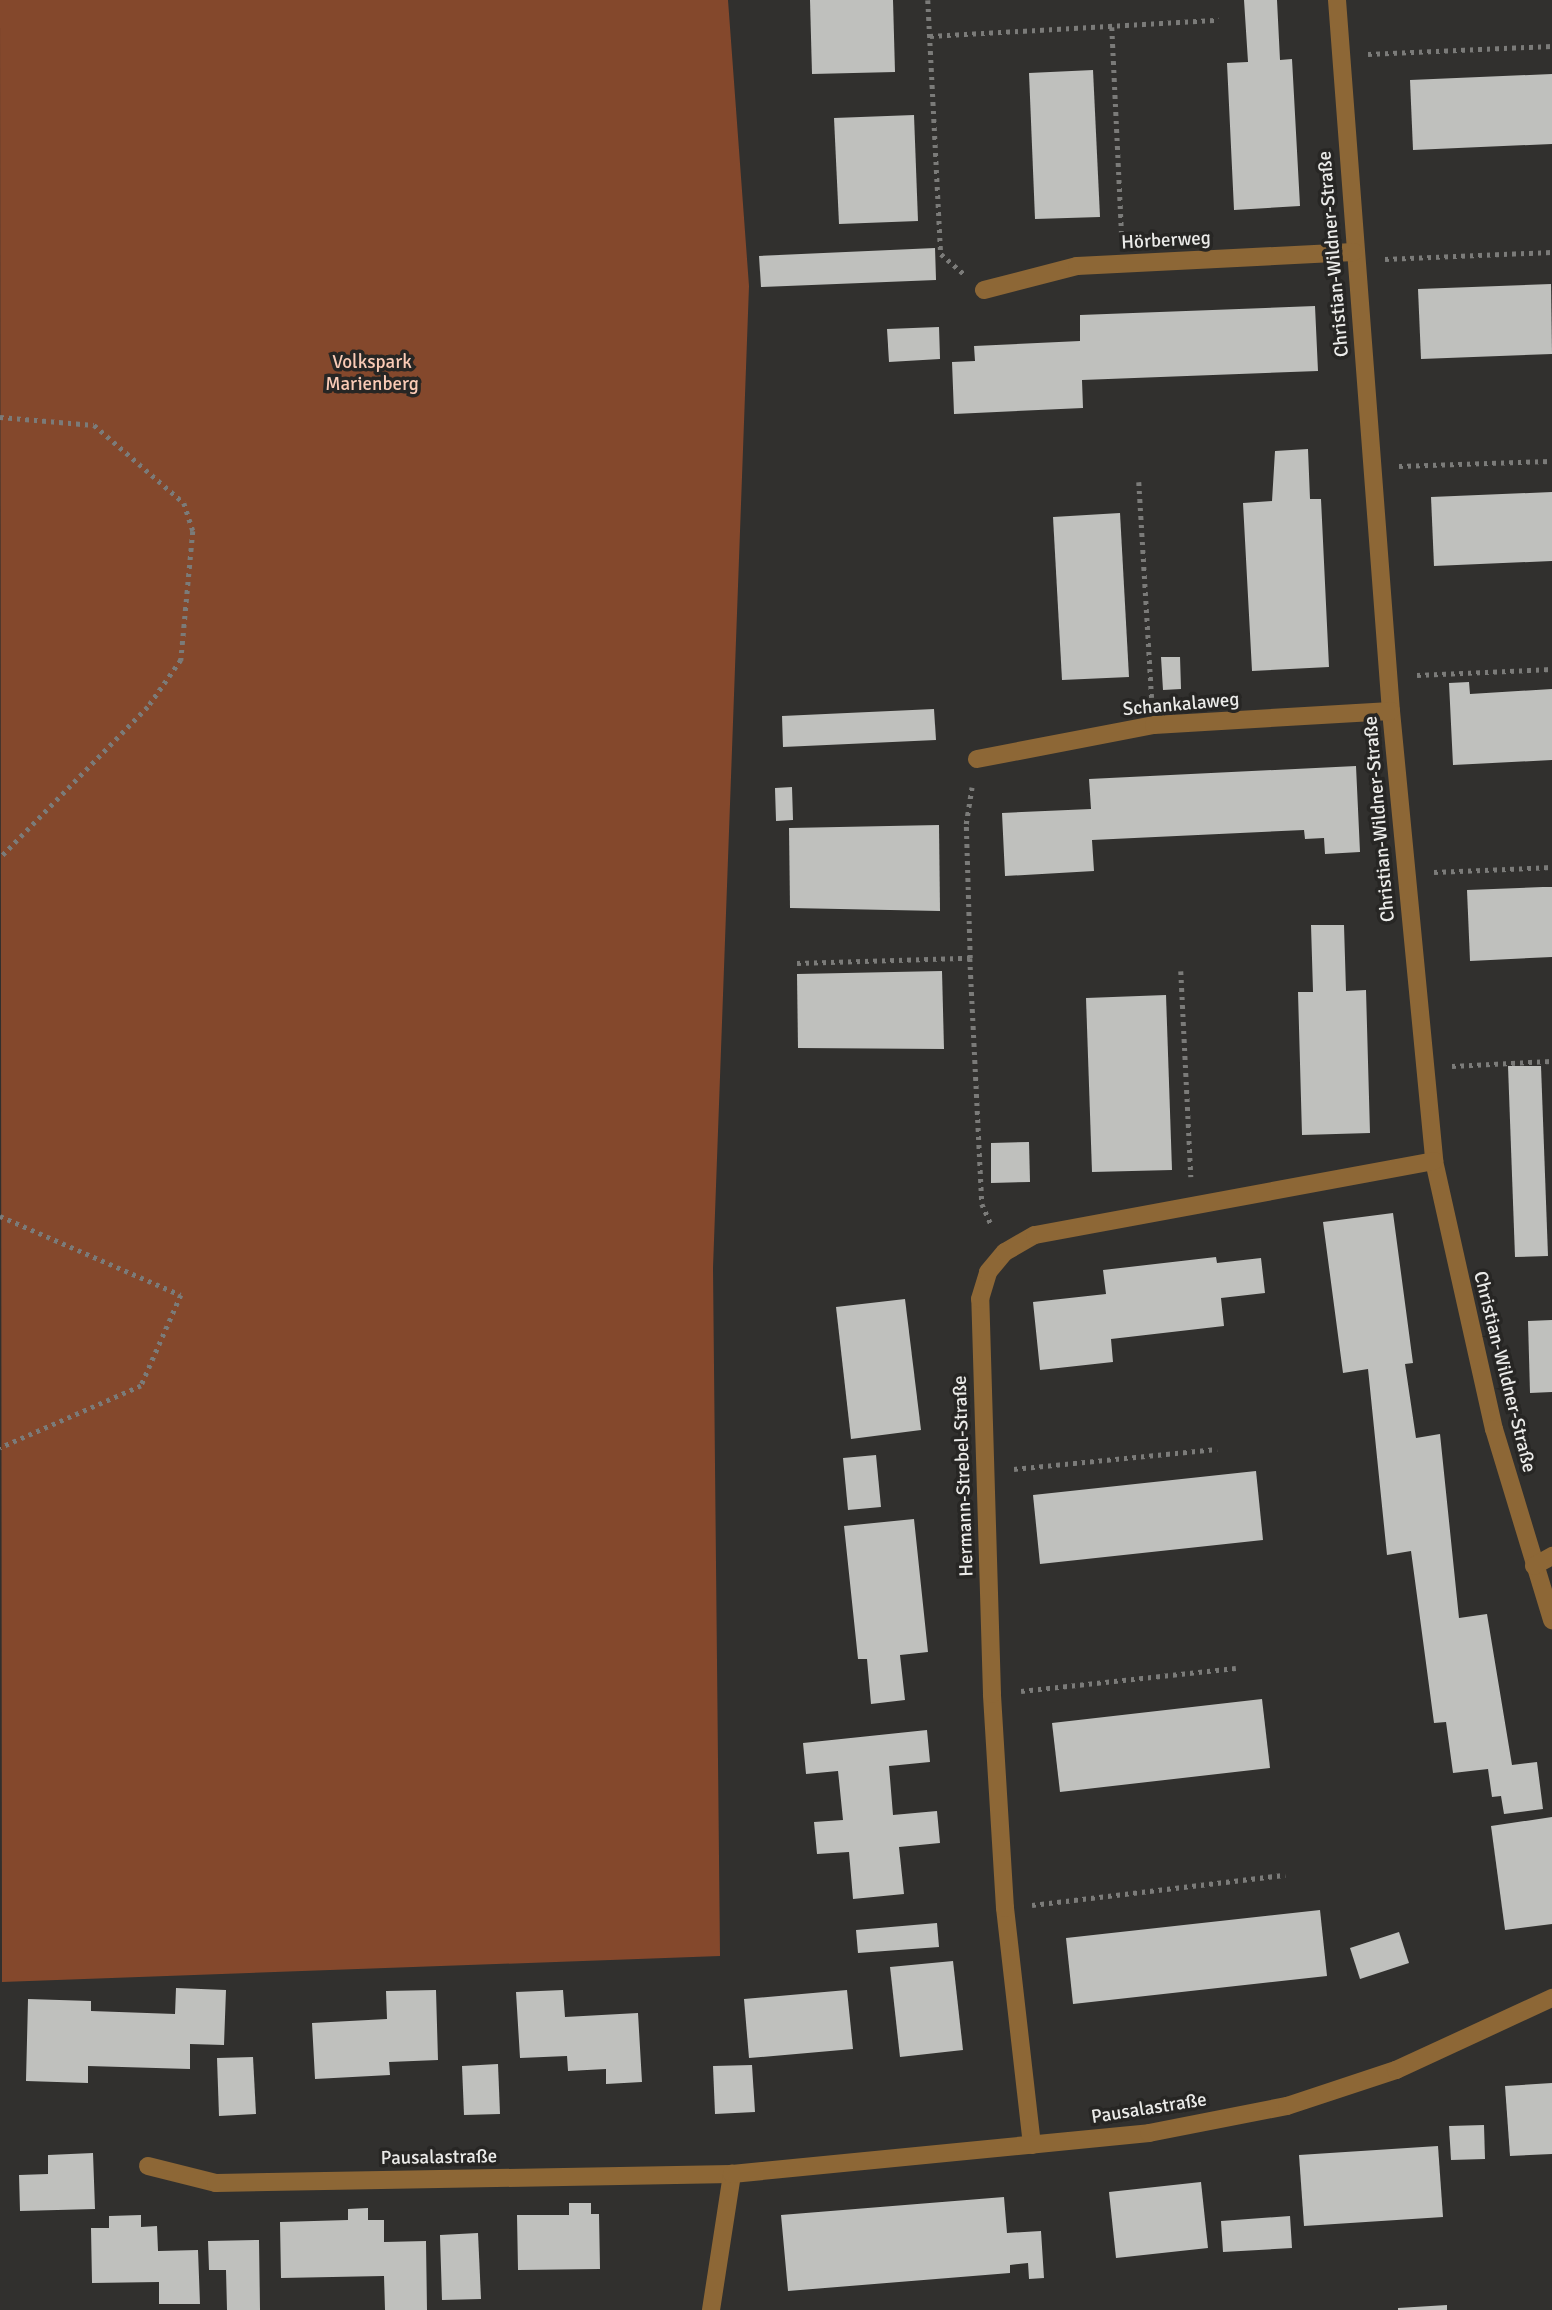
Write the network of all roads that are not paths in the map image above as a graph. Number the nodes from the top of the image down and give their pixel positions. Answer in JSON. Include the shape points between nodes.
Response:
{"nodes":[{"id":1,"x":1337,"y":0,"type":"edge"},
{"id":2,"x":1354,"y":252,"type":"junction"},
{"id":3,"x":984,"y":290,"type":"road end"},
{"id":4,"x":1391,"y":711,"type":"junction"},
{"id":5,"x":977,"y":759,"type":"road end"},
{"id":6,"x":1434,"y":1161,"type":"junction"},
{"id":7,"x":1552,"y":1556,"type":"edge"},
{"id":8,"x":1534,"y":1566,"type":"junction"},
{"id":9,"x":1552,"y":1620,"type":"edge"},
{"id":10,"x":1552,"y":1998,"type":"edge"},
{"id":11,"x":1032,"y":2145,"type":"junction"},
{"id":12,"x":148,"y":2166,"type":"dead end"},
{"id":13,"x":732,"y":2174,"type":"junction"},
{"id":14,"x":711,"y":2310,"type":"edge"}],
"edges":[{"from":1,"to":2,"type":"street","name":"Christian-Wildner-Straße"},
{"from":2,"to":3,"type":"street","name":"Hörberweg","via":[[1077,266]]},
{"from":2,"to":4,"type":"street","name":"Christian-Wildner-Straße"},
{"from":4,"to":5,"type":"street","name":"Schankalaweg","via":[[1154,725]]},
{"from":4,"to":6,"type":"street","name":"Christian-Wildner-Straße"},
{"from":6,"to":8,"type":"street","name":"Christian-Wildner-Straße","via":[[1493,1429]]},
{"from":6,"to":11,"type":"street","name":"Hermann-Strebel-Straße","via":[[1035,1235],[1005,1252],[988,1272],[980,1299],[992,1694],[1006,1908]]},
{"from":7,"to":8,"type":"street"},
{"from":8,"to":9,"type":"street","name":"Christian-Wildner-Straße"},
{"from":10,"to":11,"type":"street","name":"Pausalastraße","via":[[1396,2070],[1287,2106],[1149,2133]]},
{"from":11,"to":13,"type":"street","name":"Pausalastraße"},
{"from":12,"to":13,"type":"street","name":"Pausalastraße","via":[[216,2183]]},
{"from":13,"to":14,"type":"street"}]}
